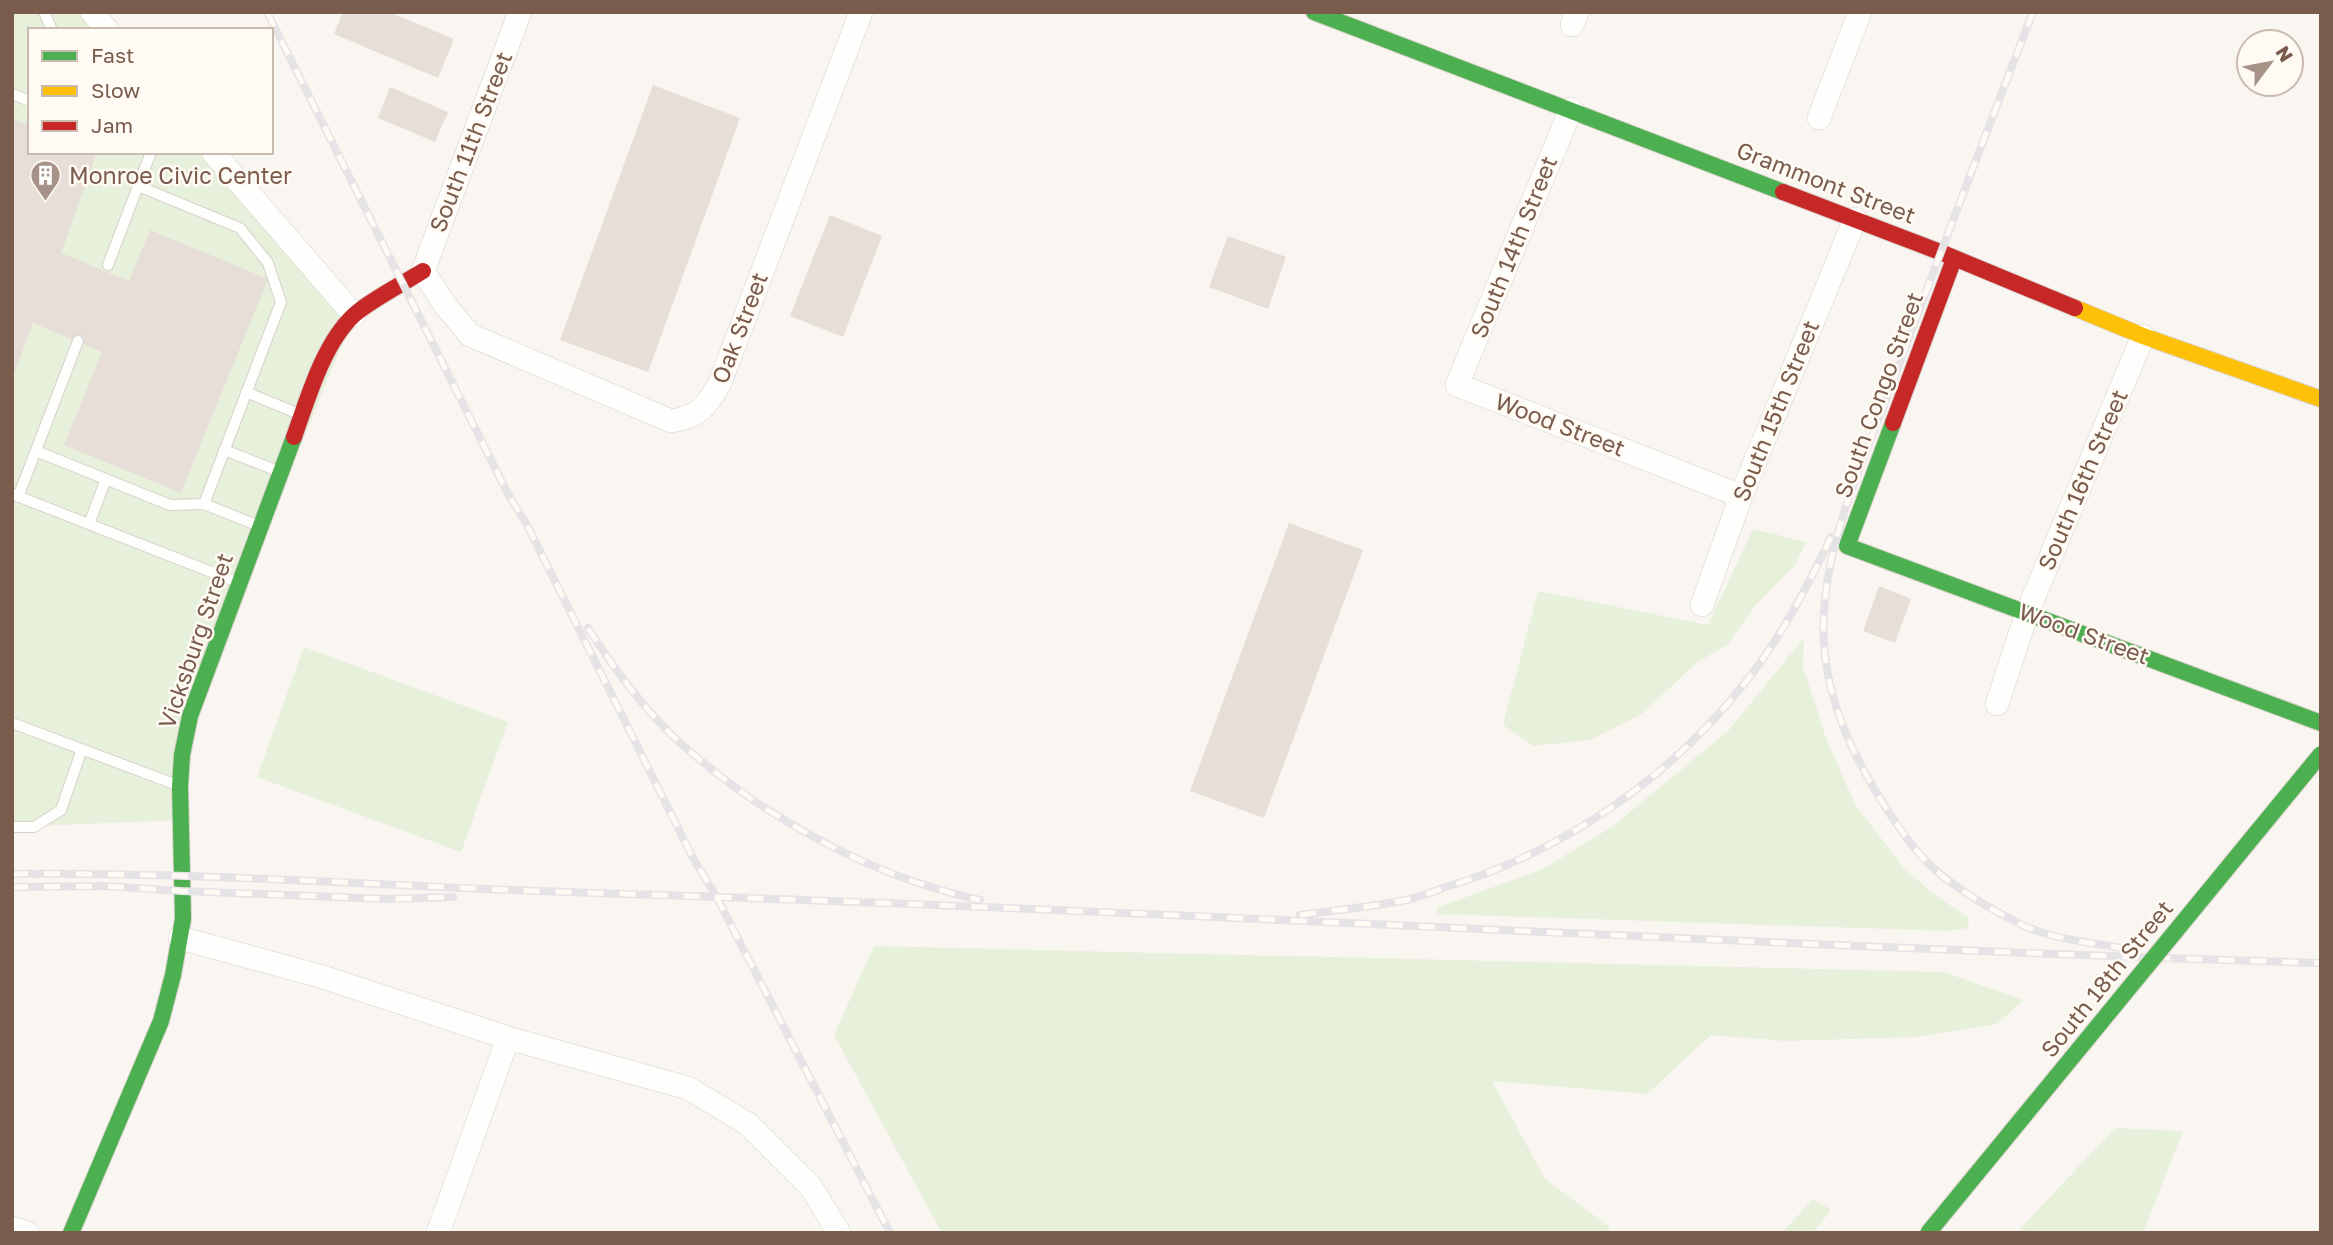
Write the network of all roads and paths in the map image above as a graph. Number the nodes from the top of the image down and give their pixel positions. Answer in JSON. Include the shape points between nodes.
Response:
{"nodes":[{"id":1,"x":44,"y":12,"type":"edge"},
{"id":2,"x":92,"y":12,"type":"edge"},
{"id":3,"x":520,"y":12,"type":"edge"},
{"id":4,"x":861,"y":12,"type":"edge"},
{"id":5,"x":1860,"y":12,"type":"edge"},
{"id":6,"x":1318,"y":13,"type":"edge"},
{"id":7,"x":51,"y":28,"type":"edge"},
{"id":8,"x":105,"y":28,"type":"edge"},
{"id":9,"x":1571,"y":109,"type":"junction"},
{"id":10,"x":1819,"y":118,"type":"dead end"},
{"id":11,"x":150,"y":154,"type":"edge"},
{"id":12,"x":215,"y":154,"type":"edge"},
{"id":13,"x":138,"y":186,"type":"junction"},
{"id":14,"x":1855,"y":219,"type":"junction"},
{"id":15,"x":1954,"y":259,"type":"junction"},
{"id":16,"x":108,"y":265,"type":"dead end"},
{"id":17,"x":423,"y":271,"type":"junction"},
{"id":18,"x":354,"y":315,"type":"junction"},
{"id":19,"x":2143,"y":336,"type":"junction"},
{"id":20,"x":78,"y":341,"type":"dead end"},
{"id":21,"x":1457,"y":385,"type":"joint"},
{"id":22,"x":246,"y":392,"type":"junction"},
{"id":23,"x":2321,"y":399,"type":"edge"},
{"id":24,"x":302,"y":415,"type":"junction"},
{"id":25,"x":224,"y":450,"type":"junction"},
{"id":26,"x":36,"y":451,"type":"junction"},
{"id":27,"x":280,"y":472,"type":"junction"},
{"id":28,"x":106,"y":479,"type":"junction"},
{"id":29,"x":15,"y":495,"type":"edge"},
{"id":30,"x":1741,"y":496,"type":"junction"},
{"id":31,"x":204,"y":504,"type":"junction"},
{"id":32,"x":89,"y":524,"type":"junction"},
{"id":33,"x":260,"y":527,"type":"junction"},
{"id":34,"x":1847,"y":546,"type":"joint"},
{"id":35,"x":239,"y":583,"type":"junction"},
{"id":36,"x":1702,"y":605,"type":"dead end"},
{"id":37,"x":2027,"y":613,"type":"junction"},
{"id":38,"x":1997,"y":704,"type":"dead end"},
{"id":39,"x":12,"y":723,"type":"edge"},
{"id":40,"x":2321,"y":723,"type":"edge"},
{"id":41,"x":82,"y":749,"type":"junction"},
{"id":42,"x":2321,"y":754,"type":"edge"},
{"id":43,"x":180,"y":786,"type":"junction"},
{"id":44,"x":12,"y":827,"type":"edge"},
{"id":45,"x":180,"y":937,"type":"junction"},
{"id":46,"x":508,"y":1038,"type":"junction"},
{"id":47,"x":12,"y":1228,"type":"edge"},
{"id":48,"x":27,"y":1233,"type":"edge"},
{"id":49,"x":71,"y":1233,"type":"edge"},
{"id":50,"x":438,"y":1233,"type":"edge"},
{"id":51,"x":839,"y":1233,"type":"edge"},
{"id":52,"x":1928,"y":1233,"type":"edge"}],
"edges":[{"from":1,"to":7,"type":"lane"},
{"from":2,"to":8,"type":"street"},
{"from":3,"to":17,"type":"street","name":"South 11th Street"},
{"from":4,"to":17,"type":"street","name":"Oak Street","via":[[720,383],[709,402],[689,418],[671,421],[470,335]]},
{"from":5,"to":10,"type":"street"},
{"from":6,"to":9,"type":"street","name":"Grammont Street"},
{"from":9,"to":14,"type":"street","name":"Grammont Street"},
{"from":9,"to":21,"type":"street","name":"South 14th Street"},
{"from":11,"to":13,"type":"lane"},
{"from":12,"to":18,"type":"street"},
{"from":13,"to":16,"type":"lane"},
{"from":13,"to":22,"type":"lane","via":[[240,228],[268,263],[281,302]]},
{"from":14,"to":15,"type":"street","name":"Grammont Street"},
{"from":14,"to":30,"type":"street","name":"South 15th Street"},
{"from":15,"to":19,"type":"street","name":"Grammont Street"},
{"from":15,"to":34,"type":"street","name":"South Congo Street"},
{"from":17,"to":18,"type":"street","name":"Vicksburg Street"},
{"from":18,"to":24,"type":"street","name":"Vicksburg Street","via":[[334,341]]},
{"from":19,"to":23,"type":"street","name":"Grammont Street"},
{"from":19,"to":37,"type":"street","name":"South 16th Street"},
{"from":20,"to":26,"type":"lane"},
{"from":21,"to":30,"type":"street","name":"Wood Street"},
{"from":22,"to":24,"type":"lane"},
{"from":22,"to":25,"type":"lane"},
{"from":24,"to":27,"type":"street","name":"Vicksburg Street"},
{"from":25,"to":27,"type":"lane"},
{"from":25,"to":31,"type":"lane"},
{"from":26,"to":28,"type":"lane"},
{"from":26,"to":29,"type":"lane"},
{"from":27,"to":33,"type":"street","name":"Vicksburg Street"},
{"from":28,"to":31,"type":"lane","via":[[170,505]]},
{"from":28,"to":32,"type":"lane"},
{"from":29,"to":32,"type":"lane"},
{"from":30,"to":36,"type":"street","name":"South 15th Street"},
{"from":31,"to":33,"type":"lane"},
{"from":32,"to":35,"type":"lane"},
{"from":33,"to":35,"type":"street","name":"Vicksburg Street"},
{"from":34,"to":37,"type":"street","name":"Wood Street"},
{"from":35,"to":43,"type":"street","name":"Vicksburg Street","via":[[190,716]]},
{"from":37,"to":38,"type":"street","name":"South 16th Street"},
{"from":37,"to":40,"type":"street","name":"Wood Street"},
{"from":39,"to":41,"type":"lane"},
{"from":41,"to":43,"type":"lane"},
{"from":41,"to":44,"type":"lane","via":[[61,810],[34,827]]},
{"from":42,"to":52,"type":"street","name":"South 18th Street","bridge":true},
{"from":43,"to":45,"type":"street","name":"Vicksburg Street"},
{"from":45,"to":46,"type":"street","via":[[323,977]]},
{"from":45,"to":49,"type":"street","name":"Vicksburg Street","via":[[161,1021]]},
{"from":46,"to":50,"type":"street"},
{"from":46,"to":51,"type":"street","via":[[688,1088],[736,1116],[811,1187]]},
{"from":47,"to":48,"type":"street"}]}
